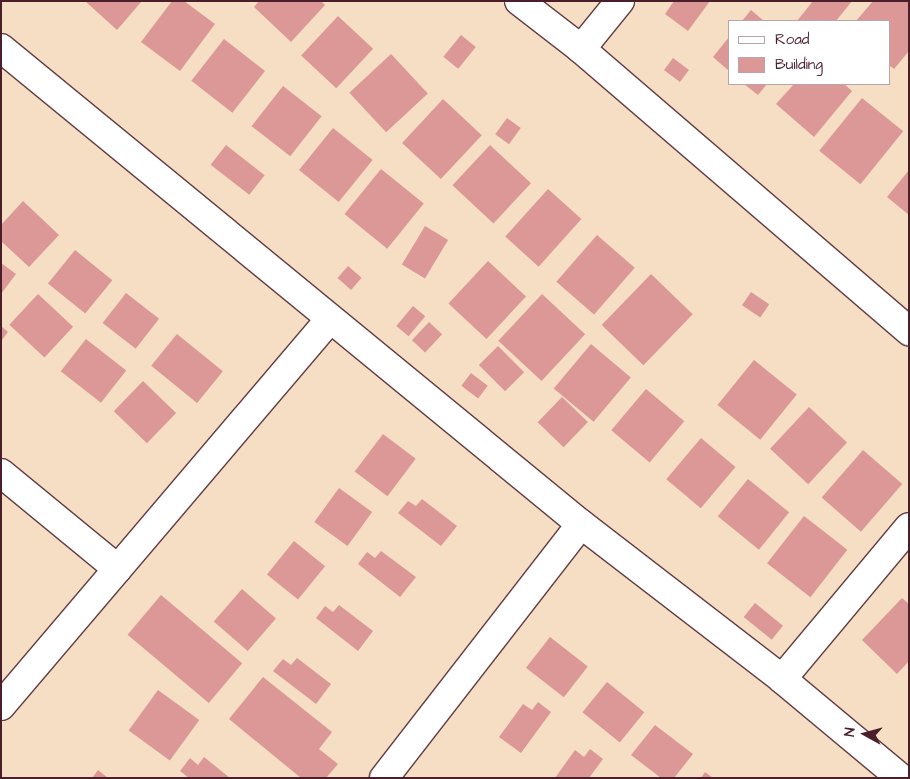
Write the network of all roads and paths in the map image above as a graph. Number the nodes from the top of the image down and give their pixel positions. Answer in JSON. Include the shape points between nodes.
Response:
{"nodes":[{"id":1,"x":519,"y":1,"type":"edge"},
{"id":2,"x":620,"y":1,"type":"edge"},
{"id":3,"x":1,"y":48,"type":"edge"},
{"id":4,"x":582,"y":49,"type":"junction"},
{"id":5,"x":330,"y":319,"type":"junction"},
{"id":6,"x":909,"y":330,"type":"edge"},
{"id":7,"x":1,"y":473,"type":"edge"},
{"id":8,"x":581,"y":524,"type":"junction"},
{"id":9,"x":909,"y":528,"type":"edge"},
{"id":10,"x":118,"y":569,"type":"junction"},
{"id":11,"x":782,"y":679,"type":"junction"},
{"id":12,"x":1,"y":706,"type":"edge"},
{"id":13,"x":388,"y":776,"type":"edge"},
{"id":14,"x":901,"y":778,"type":"edge"}],
"edges":[{"from":1,"to":4,"type":"street"},
{"from":2,"to":4,"type":"street"},
{"from":3,"to":5,"type":"street"},
{"from":4,"to":6,"type":"street"},
{"from":5,"to":8,"type":"street"},
{"from":5,"to":10,"type":"street"},
{"from":7,"to":10,"type":"street"},
{"from":8,"to":11,"type":"street"},
{"from":8,"to":13,"type":"street"},
{"from":9,"to":11,"type":"street"},
{"from":10,"to":12,"type":"street"},
{"from":11,"to":14,"type":"street"}]}
